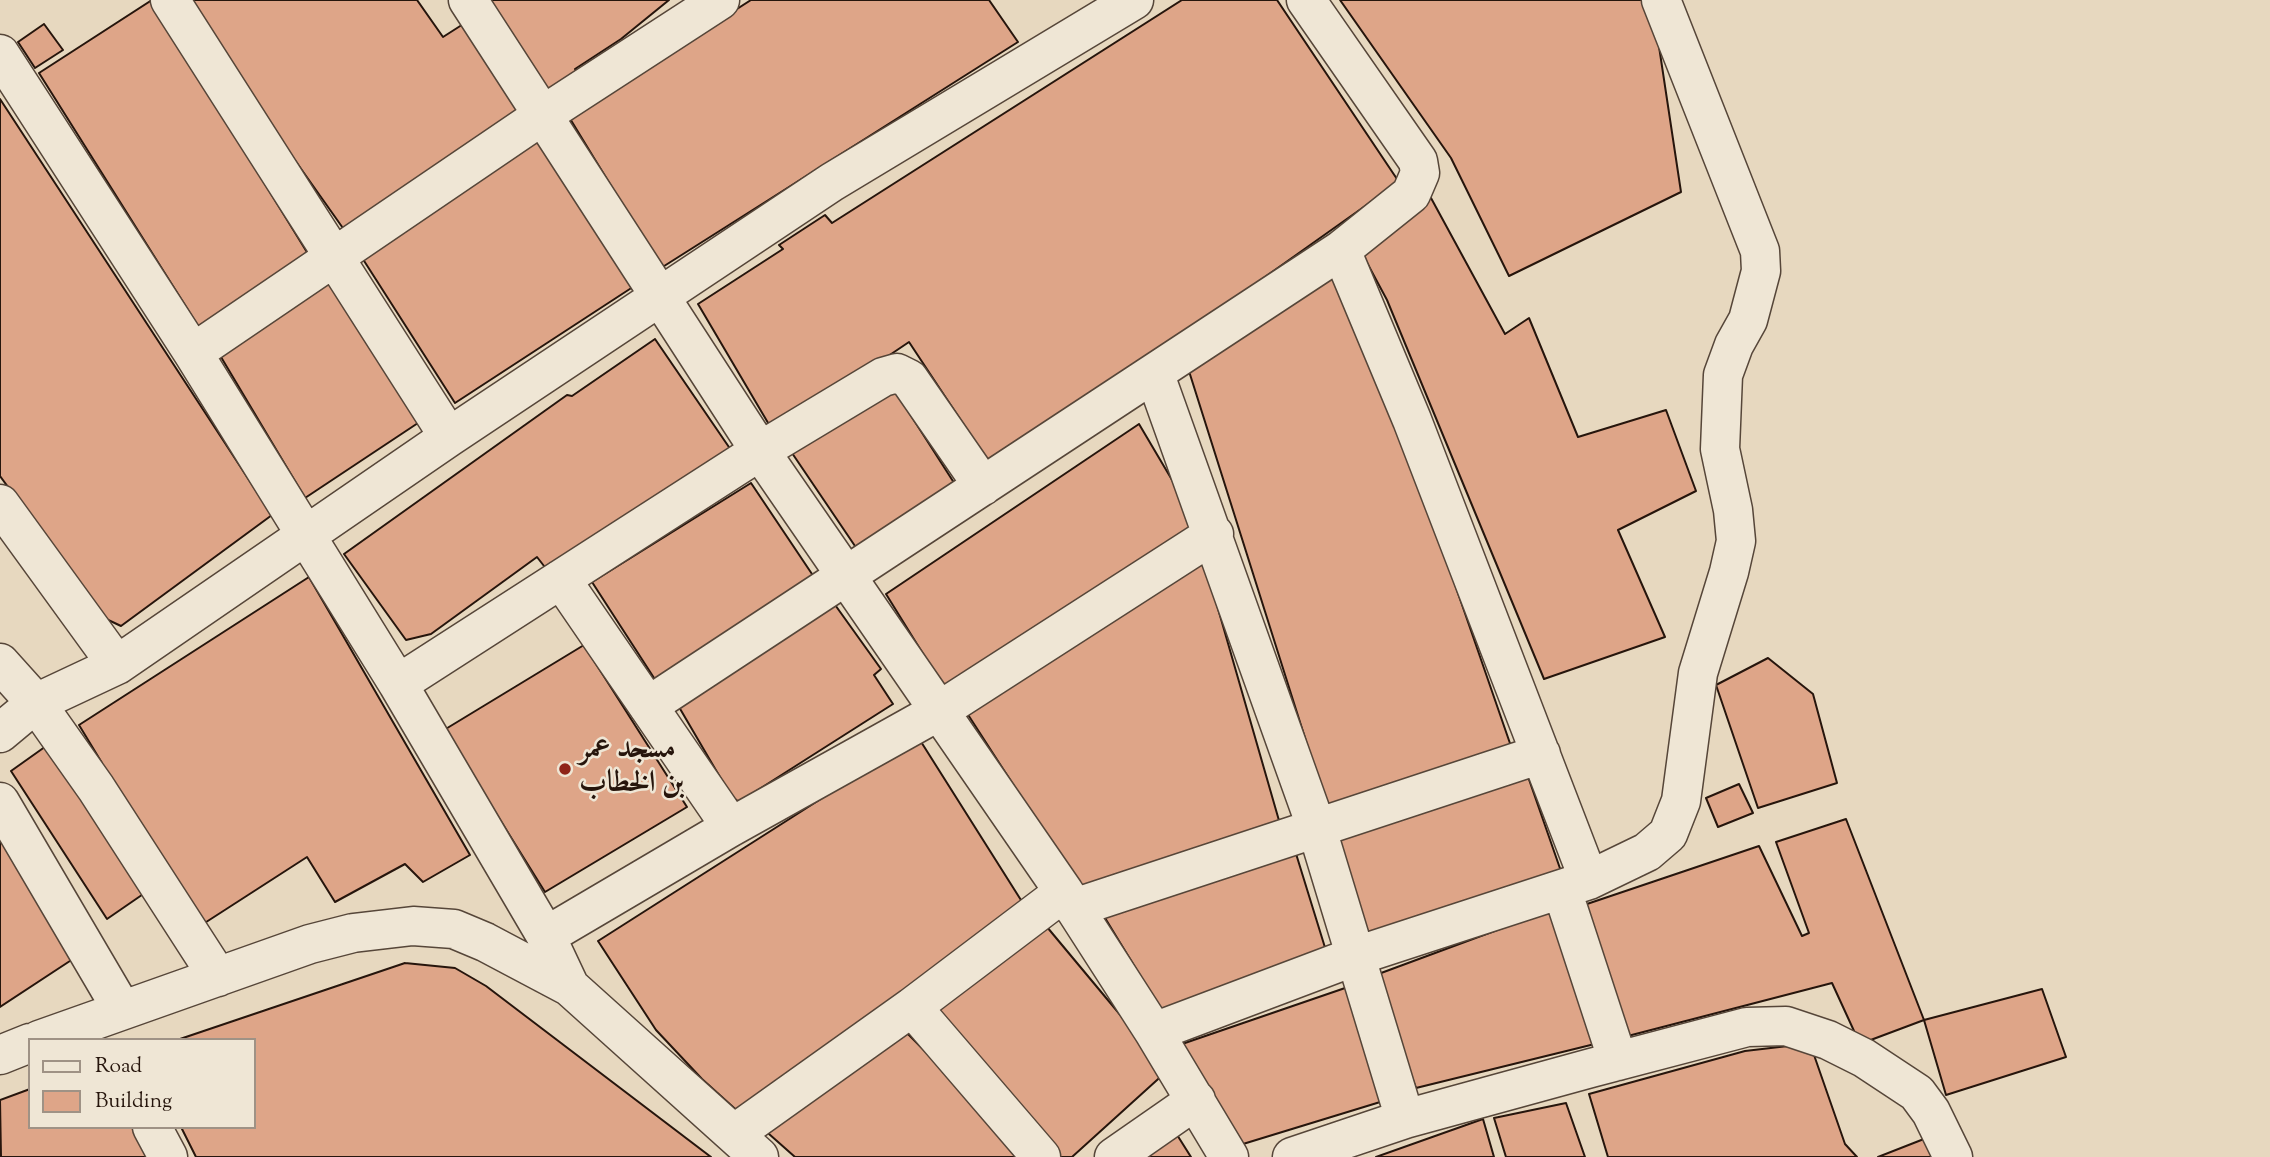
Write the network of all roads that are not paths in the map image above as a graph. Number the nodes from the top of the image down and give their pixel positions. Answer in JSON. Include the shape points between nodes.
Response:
{"nodes":[{"id":1,"x":170,"y":0,"type":"edge"},
{"id":2,"x":468,"y":0,"type":"edge"},
{"id":3,"x":720,"y":0,"type":"edge"},
{"id":4,"x":1134,"y":0,"type":"edge"},
{"id":5,"x":1306,"y":0,"type":"edge"},
{"id":6,"x":1661,"y":0,"type":"edge"},
{"id":7,"x":0,"y":54,"type":"edge"},
{"id":8,"x":544,"y":114,"type":"junction"},
{"id":9,"x":1341,"y":250,"type":"junction"},
{"id":10,"x":332,"y":257,"type":"junction"},
{"id":11,"x":661,"y":298,"type":"junction"},
{"id":12,"x":193,"y":353,"type":"junction"},
{"id":13,"x":1156,"y":375,"type":"junction"},
{"id":14,"x":449,"y":437,"type":"junction"},
{"id":15,"x":760,"y":451,"type":"junction"},
{"id":16,"x":984,"y":486,"type":"junction"},
{"id":17,"x":0,"y":504,"type":"edge"},
{"id":18,"x":1214,"y":534,"type":"junction"},
{"id":19,"x":307,"y":535,"type":"junction"},
{"id":20,"x":847,"y":576,"type":"junction"},
{"id":21,"x":561,"y":579,"type":"junction"},
{"id":22,"x":0,"y":663,"type":"edge"},
{"id":23,"x":117,"y":665,"type":"junction"},
{"id":24,"x":398,"y":684,"type":"junction"},
{"id":25,"x":36,"y":703,"type":"junction"},
{"id":26,"x":648,"y":706,"type":"junction"},
{"id":27,"x":939,"y":711,"type":"junction"},
{"id":28,"x":0,"y":733,"type":"edge"},
{"id":29,"x":1541,"y":754,"type":"junction"},
{"id":30,"x":0,"y":802,"type":"edge"},
{"id":31,"x":1316,"y":826,"type":"junction"},
{"id":32,"x":731,"y":827,"type":"junction"},
{"id":33,"x":1575,"y":885,"type":"junction"},
{"id":34,"x":1069,"y":900,"type":"junction"},
{"id":35,"x":546,"y":936,"type":"junction"},
{"id":36,"x":1353,"y":957,"type":"junction"},
{"id":37,"x":218,"y":977,"type":"junction"},
{"id":38,"x":570,"y":987,"type":"junction"},
{"id":39,"x":912,"y":1007,"type":"junction"},
{"id":40,"x":107,"y":1022,"type":"edge"},
{"id":41,"x":1154,"y":1032,"type":"junction"},
{"id":42,"x":47,"y":1038,"type":"edge"},
{"id":43,"x":28,"y":1044,"type":"edge"},
{"id":44,"x":0,"y":1055,"type":"edge"},
{"id":45,"x":1618,"y":1061,"type":"junction"},
{"id":46,"x":1196,"y":1100,"type":"junction"},
{"id":47,"x":1405,"y":1119,"type":"junction"},
{"id":48,"x":153,"y":1129,"type":"edge"},
{"id":49,"x":746,"y":1146,"type":"edge"},
{"id":50,"x":168,"y":1157,"type":"edge"},
{"id":51,"x":1041,"y":1157,"type":"edge"},
{"id":52,"x":1114,"y":1157,"type":"edge"},
{"id":53,"x":1229,"y":1157,"type":"edge"},
{"id":54,"x":1292,"y":1157,"type":"edge"},
{"id":55,"x":1953,"y":1157,"type":"edge"}],
"edges":[{"from":1,"to":10,"type":"street"},
{"from":2,"to":8,"type":"street"},
{"from":3,"to":8,"type":"street"},
{"from":4,"to":11,"type":"street","via":[[832,182]]},
{"from":5,"to":9,"type":"street","via":[[1418,161],[1420,173],[1410,194]]},
{"from":6,"to":33,"type":"street","via":[[1759,251],[1761,271],[1748,320],[1723,375],[1720,449],[1735,541],[1730,572],[1698,673],[1681,801],[1668,834],[1647,852]]},
{"from":7,"to":12,"type":"street"},
{"from":8,"to":10,"type":"street"},
{"from":8,"to":11,"type":"street"},
{"from":9,"to":13,"type":"street"},
{"from":9,"to":29,"type":"street"},
{"from":10,"to":12,"type":"street"},
{"from":10,"to":14,"type":"street"},
{"from":11,"to":14,"type":"street"},
{"from":11,"to":15,"type":"street"},
{"from":12,"to":19,"type":"street"},
{"from":13,"to":16,"type":"street"},
{"from":13,"to":18,"type":"street"},
{"from":14,"to":19,"type":"street"},
{"from":15,"to":16,"type":"street","via":[[897,373],[909,379]]},
{"from":15,"to":20,"type":"street"},
{"from":15,"to":21,"type":"street"},
{"from":16,"to":20,"type":"street"},
{"from":17,"to":23,"type":"street"},
{"from":18,"to":27,"type":"street"},
{"from":18,"to":31,"type":"street"},
{"from":19,"to":23,"type":"street"},
{"from":19,"to":24,"type":"street"},
{"from":20,"to":26,"type":"street"},
{"from":20,"to":27,"type":"street"},
{"from":21,"to":24,"type":"street"},
{"from":21,"to":26,"type":"street"},
{"from":22,"to":25,"type":"street"},
{"from":23,"to":25,"type":"street"},
{"from":24,"to":35,"type":"street"},
{"from":25,"to":28,"type":"street"},
{"from":25,"to":37,"type":"street"},
{"from":26,"to":32,"type":"street"},
{"from":27,"to":32,"type":"street"},
{"from":27,"to":34,"type":"street"},
{"from":29,"to":31,"type":"street"},
{"from":29,"to":33,"type":"street"},
{"from":30,"to":40,"type":"street"},
{"from":31,"to":34,"type":"street"},
{"from":31,"to":36,"type":"street"},
{"from":32,"to":35,"type":"street"},
{"from":33,"to":36,"type":"street"},
{"from":33,"to":45,"type":"street"},
{"from":34,"to":39,"type":"street"},
{"from":34,"to":41,"type":"street"},
{"from":35,"to":38,"type":"street"},
{"from":36,"to":41,"type":"street"},
{"from":36,"to":47,"type":"street"},
{"from":37,"to":38,"type":"street","via":[[321,941],[413,926],[454,929]]},
{"from":37,"to":40,"type":"street"},
{"from":38,"to":49,"type":"street"},
{"from":39,"to":49,"type":"street"},
{"from":39,"to":51,"type":"street"},
{"from":40,"to":42,"type":"street"},
{"from":41,"to":46,"type":"street"},
{"from":43,"to":44,"type":"street"},
{"from":45,"to":47,"type":"street"},
{"from":45,"to":55,"type":"street","via":[[1747,1027],[1786,1026],[1864,1058],[1917,1093]]},
{"from":46,"to":52,"type":"street"},
{"from":46,"to":53,"type":"street"},
{"from":47,"to":54,"type":"street"},
{"from":48,"to":50,"type":"street"}]}
